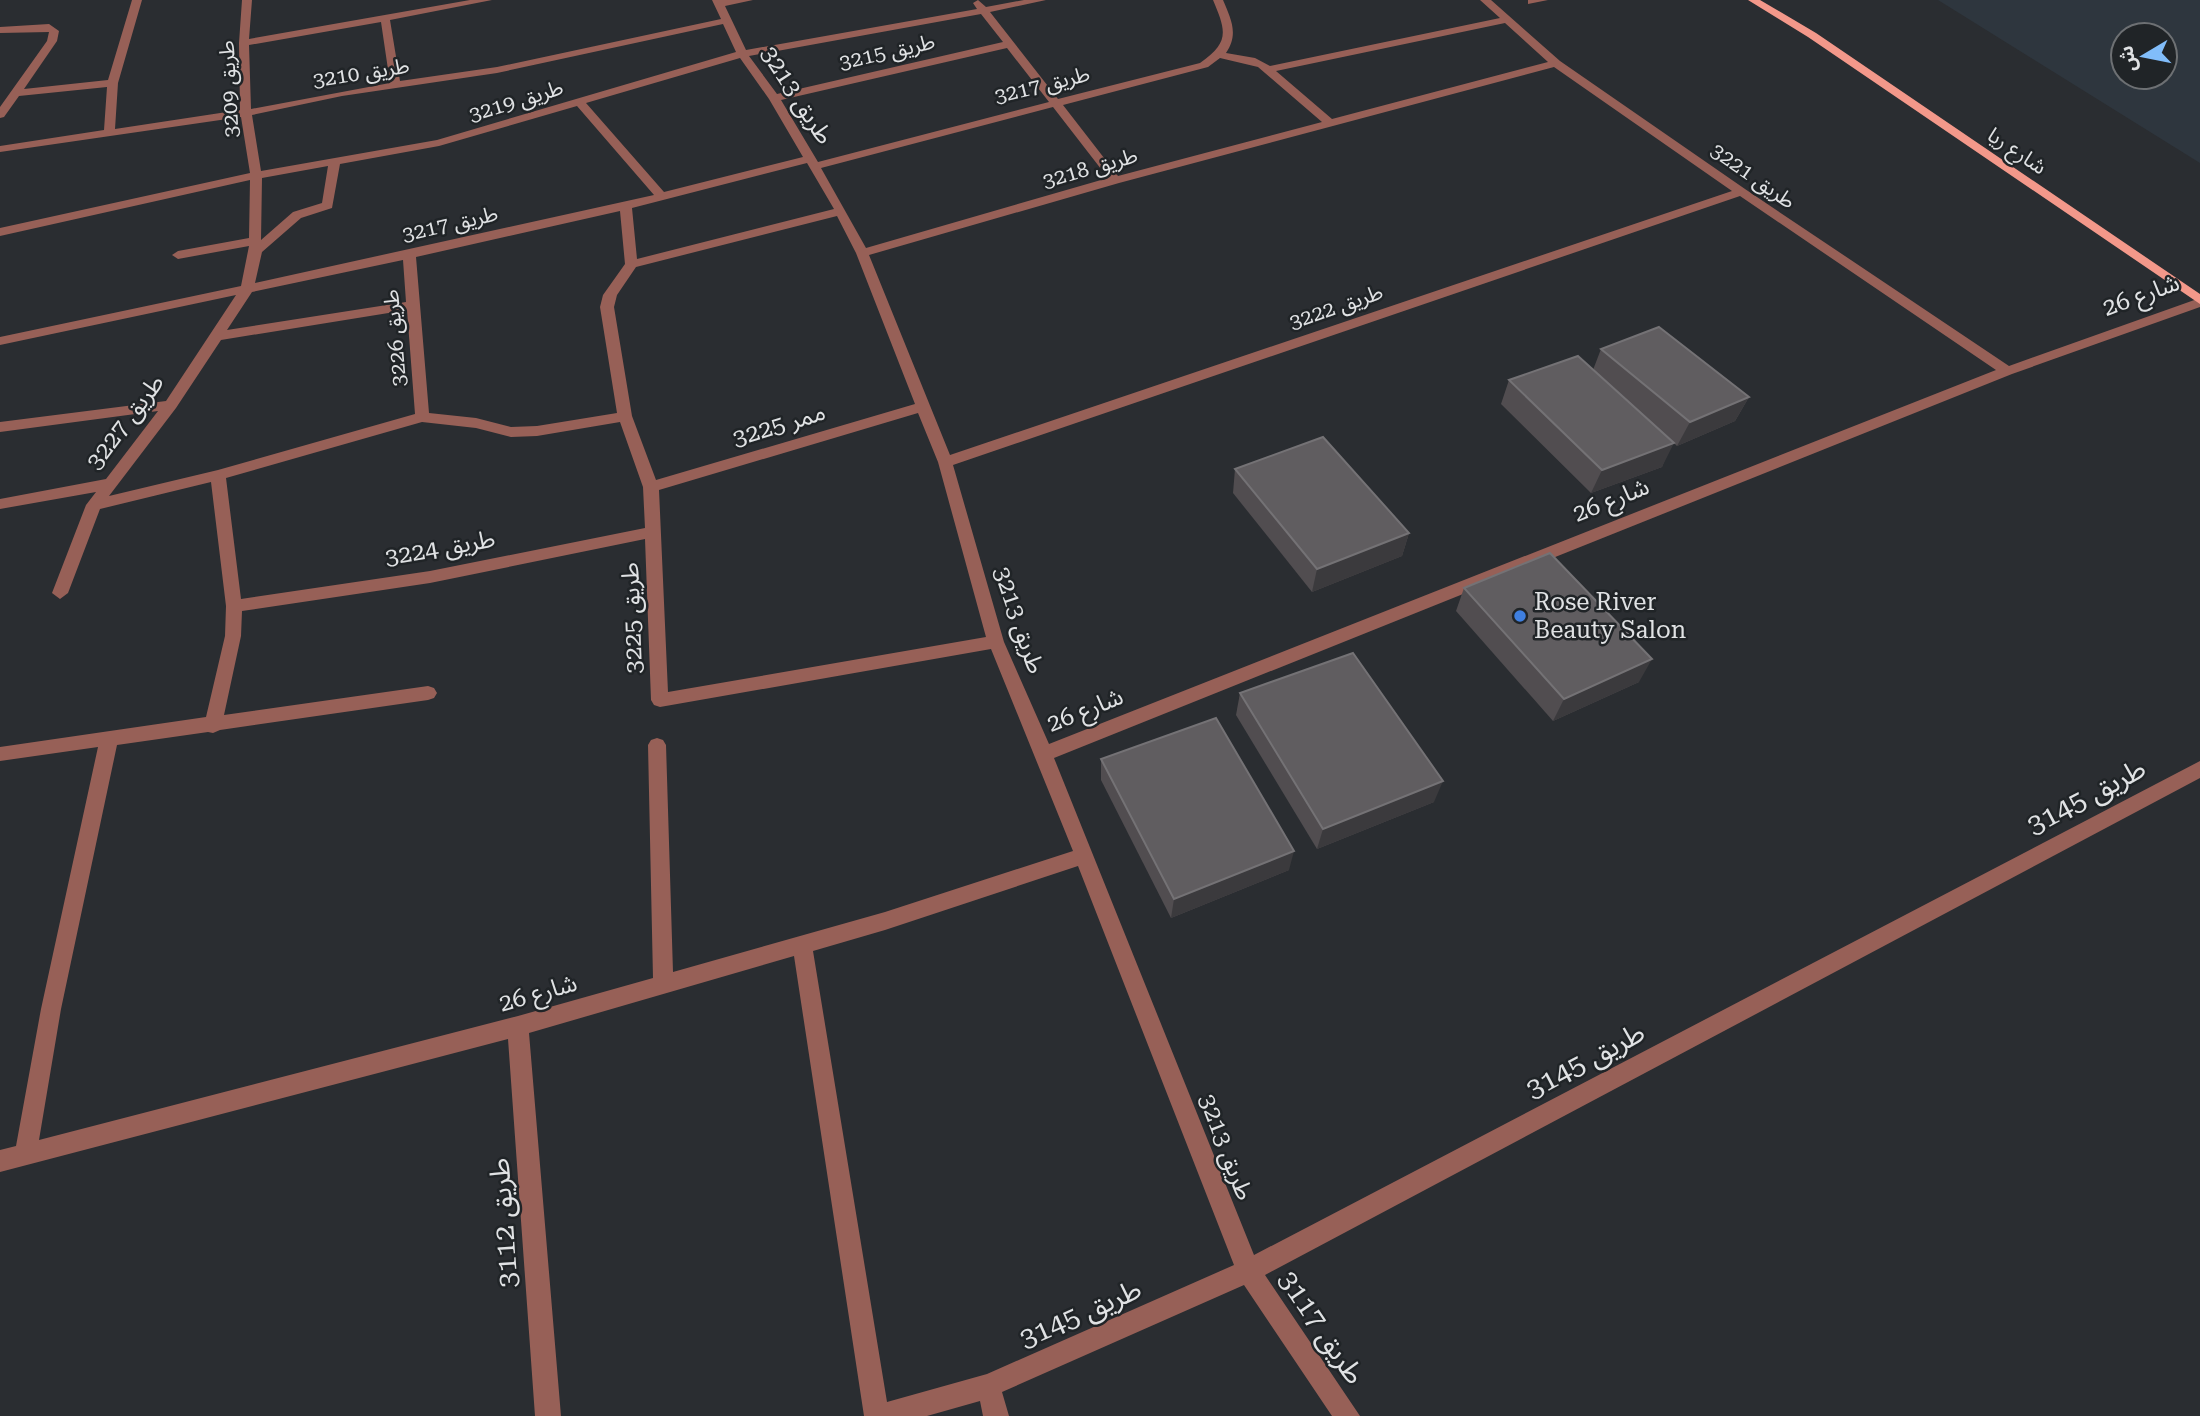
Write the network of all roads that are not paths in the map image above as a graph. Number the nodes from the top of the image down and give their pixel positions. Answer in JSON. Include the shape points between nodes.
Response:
{"nodes":[{"id":1,"x":137,"y":0,"type":"edge"},
{"id":2,"x":247,"y":0,"type":"edge"},
{"id":3,"x":487,"y":0,"type":"edge"},
{"id":4,"x":748,"y":0,"type":"edge"},
{"id":5,"x":1041,"y":0,"type":"edge"},
{"id":6,"x":1218,"y":0,"type":"edge"},
{"id":7,"x":1485,"y":0,"type":"edge"},
{"id":8,"x":1753,"y":0,"type":"edge"},
{"id":9,"x":1774,"y":0,"type":"edge"},
{"id":10,"x":463,"y":2,"type":"edge"},
{"id":11,"x":979,"y":5,"type":"edge"},
{"id":12,"x":720,"y":8,"type":"edge"},
{"id":13,"x":385,"y":18,"type":"junction"},
{"id":14,"x":1506,"y":20,"type":"junction"},
{"id":15,"x":0,"y":30,"type":"edge"},
{"id":16,"x":1812,"y":34,"type":"junction"},
{"id":17,"x":243,"y":43,"type":"junction"},
{"id":18,"x":1009,"y":44,"type":"junction"},
{"id":19,"x":741,"y":54,"type":"junction"},
{"id":20,"x":1220,"y":55,"type":"junction"},
{"id":21,"x":1556,"y":63,"type":"junction"},
{"id":22,"x":1267,"y":70,"type":"junction"},
{"id":23,"x":113,"y":83,"type":"junction"},
{"id":24,"x":396,"y":87,"type":"junction"},
{"id":25,"x":18,"y":93,"type":"junction"},
{"id":26,"x":774,"y":98,"type":"junction"},
{"id":27,"x":579,"y":102,"type":"junction"},
{"id":28,"x":1054,"y":103,"type":"junction"},
{"id":29,"x":4,"y":105,"type":"edge"},
{"id":30,"x":246,"y":113,"type":"junction"},
{"id":31,"x":0,"y":115,"type":"edge"},
{"id":32,"x":1330,"y":123,"type":"junction"},
{"id":33,"x":109,"y":134,"type":"junction"},
{"id":34,"x":0,"y":149,"type":"edge"},
{"id":35,"x":334,"y":162,"type":"junction"},
{"id":36,"x":811,"y":162,"type":"junction"},
{"id":37,"x":256,"y":175,"type":"junction"},
{"id":38,"x":1115,"y":180,"type":"junction"},
{"id":39,"x":1741,"y":192,"type":"junction"},
{"id":40,"x":660,"y":195,"type":"junction"},
{"id":41,"x":626,"y":206,"type":"junction"},
{"id":42,"x":841,"y":211,"type":"junction"},
{"id":43,"x":0,"y":232,"type":"edge"},
{"id":44,"x":255,"y":246,"type":"junction"},
{"id":45,"x":862,"y":253,"type":"junction"},
{"id":46,"x":178,"y":255,"type":"dead end"},
{"id":47,"x":409,"y":255,"type":"junction"},
{"id":48,"x":631,"y":264,"type":"junction"},
{"id":49,"x":247,"y":289,"type":"junction"},
{"id":50,"x":2200,"y":301,"type":"edge"},
{"id":51,"x":413,"y":305,"type":"junction"},
{"id":52,"x":217,"y":336,"type":"junction"},
{"id":53,"x":0,"y":341,"type":"edge"},
{"id":54,"x":2007,"y":371,"type":"junction"},
{"id":55,"x":171,"y":405,"type":"junction"},
{"id":56,"x":921,"y":407,"type":"junction"},
{"id":57,"x":625,"y":416,"type":"junction"},
{"id":58,"x":422,"y":417,"type":"junction"},
{"id":59,"x":0,"y":427,"type":"edge"},
{"id":60,"x":945,"y":462,"type":"junction"},
{"id":61,"x":218,"y":475,"type":"junction"},
{"id":62,"x":108,"y":484,"type":"junction"},
{"id":63,"x":651,"y":487,"type":"junction"},
{"id":64,"x":0,"y":504,"type":"edge"},
{"id":65,"x":94,"y":505,"type":"junction"},
{"id":66,"x":653,"y":532,"type":"junction"},
{"id":67,"x":60,"y":593,"type":"dead end"},
{"id":68,"x":234,"y":606,"type":"junction"},
{"id":69,"x":996,"y":642,"type":"junction"},
{"id":70,"x":428,"y":693,"type":"dead end"},
{"id":71,"x":213,"y":726,"type":"junction"},
{"id":72,"x":109,"y":740,"type":"junction"},
{"id":73,"x":657,"y":745,"type":"dead end"},
{"id":74,"x":0,"y":754,"type":"edge"},
{"id":75,"x":1044,"y":754,"type":"junction"},
{"id":76,"x":2200,"y":769,"type":"edge"},
{"id":77,"x":1085,"y":855,"type":"junction"},
{"id":78,"x":802,"y":945,"type":"junction"},
{"id":79,"x":663,"y":984,"type":"junction"},
{"id":80,"x":518,"y":1026,"type":"junction"},
{"id":81,"x":25,"y":1156,"type":"junction"},
{"id":82,"x":0,"y":1161,"type":"edge"},
{"id":83,"x":1248,"y":1271,"type":"junction"},
{"id":84,"x":988,"y":1385,"type":"junction"},
{"id":85,"x":548,"y":1416,"type":"edge"},
{"id":86,"x":877,"y":1416,"type":"edge"},
{"id":87,"x":883,"y":1416,"type":"edge"},
{"id":88,"x":996,"y":1416,"type":"edge"},
{"id":89,"x":1347,"y":1416,"type":"edge"}],
"edges":[{"from":1,"to":23,"type":"street"},
{"from":2,"to":17,"type":"street","name":"طريق 3209"},
{"from":3,"to":10,"type":"street"},
{"from":4,"to":12,"type":"street","name":"طريق 3210"},
{"from":5,"to":11,"type":"street","name":"طريق 3219"},
{"from":6,"to":20,"type":"street","via":[[1230,28],[1229,42]]},
{"from":7,"to":14,"type":"street","name":"طريق 3221"},
{"from":8,"to":16,"type":"main road","name":"شارع ريا"},
{"from":9,"to":16,"type":"main road","name":"شارع ريا"},
{"from":10,"to":13,"type":"street"},
{"from":11,"to":18,"type":"street"},
{"from":11,"to":19,"type":"street","name":"طريق 3219"},
{"from":12,"to":19,"type":"street","name":"طريق 3213"},
{"from":12,"to":24,"type":"street","name":"طريق 3210","via":[[497,70]]},
{"from":13,"to":17,"type":"street"},
{"from":13,"to":24,"type":"street"},
{"from":14,"to":21,"type":"street","name":"طريق 3221"},
{"from":14,"to":22,"type":"street"},
{"from":15,"to":25,"type":"street","via":[[49,27],[54,31]]},
{"from":16,"to":50,"type":"main road","name":"شارع ريا"},
{"from":17,"to":30,"type":"street","name":"طريق 3209"},
{"from":18,"to":26,"type":"street","name":"طريق 3215"},
{"from":18,"to":28,"type":"street"},
{"from":19,"to":26,"type":"street","name":"طريق 3213"},
{"from":19,"to":27,"type":"street","name":"طريق 3219"},
{"from":20,"to":22,"type":"street","via":[[1251,60]]},
{"from":20,"to":28,"type":"street","name":"طريق 3217","via":[[1185,72]]},
{"from":21,"to":32,"type":"street","name":"طريق 3218"},
{"from":21,"to":39,"type":"street","name":"طريق 3221"},
{"from":22,"to":32,"type":"street"},
{"from":23,"to":25,"type":"street"},
{"from":23,"to":33,"type":"street"},
{"from":24,"to":30,"type":"street","name":"طريق 3210"},
{"from":25,"to":29,"type":"street"},
{"from":26,"to":36,"type":"street","name":"طريق 3213"},
{"from":27,"to":35,"type":"street","name":"طريق 3219","via":[[439,143]]},
{"from":27,"to":40,"type":"street"},
{"from":28,"to":36,"type":"street","name":"طريق 3217"},
{"from":28,"to":38,"type":"street"},
{"from":29,"to":31,"type":"street"},
{"from":30,"to":33,"type":"street","name":"طريق 3210"},
{"from":30,"to":37,"type":"street","name":"طريق 3209"},
{"from":32,"to":38,"type":"street","name":"طريق 3218"},
{"from":33,"to":34,"type":"street","name":"طريق 3210"},
{"from":35,"to":37,"type":"street","name":"طريق 3219"},
{"from":35,"to":44,"type":"street","via":[[328,205],[297,215]]},
{"from":36,"to":40,"type":"street","name":"طريق 3217"},
{"from":36,"to":42,"type":"street","name":"طريق 3213"},
{"from":37,"to":43,"type":"street","name":"طريق 3219"},
{"from":37,"to":44,"type":"street","name":"طريق 3209"},
{"from":38,"to":45,"type":"street","name":"طريق 3218"},
{"from":39,"to":54,"type":"street","name":"طريق 3221"},
{"from":39,"to":60,"type":"street","name":"طريق 3222"},
{"from":40,"to":41,"type":"street","name":"طريق 3217"},
{"from":41,"to":47,"type":"street","name":"طريق 3217"},
{"from":41,"to":48,"type":"street"},
{"from":42,"to":45,"type":"street","name":"طريق 3213"},
{"from":42,"to":48,"type":"street"},
{"from":44,"to":46,"type":"street"},
{"from":44,"to":49,"type":"street"},
{"from":45,"to":56,"type":"street","name":"طريق 3213"},
{"from":47,"to":49,"type":"street","name":"طريق 3217"},
{"from":47,"to":51,"type":"street","name":"طريق 3226"},
{"from":48,"to":57,"type":"street","name":"طريق 3225","via":[[607,307]]},
{"from":49,"to":52,"type":"street","name":"طريق 3227"},
{"from":49,"to":53,"type":"street","name":"طريق 3217"},
{"from":50,"to":54,"type":"street","name":"شارع 26"},
{"from":51,"to":52,"type":"street"},
{"from":51,"to":58,"type":"street","name":"طريق 3226"},
{"from":52,"to":55,"type":"street","name":"طريق 3227"},
{"from":54,"to":75,"type":"street","name":"شارع 26"},
{"from":55,"to":59,"type":"street"},
{"from":55,"to":62,"type":"street","name":"طريق 3227"},
{"from":56,"to":60,"type":"street","name":"طريق 3213"},
{"from":56,"to":63,"type":"street","name":"ممر 3225"},
{"from":57,"to":58,"type":"street","via":[[511,432]]},
{"from":57,"to":63,"type":"street","name":"طريق 3225"},
{"from":58,"to":61,"type":"street"},
{"from":60,"to":69,"type":"street","name":"طريق 3213"},
{"from":61,"to":65,"type":"street"},
{"from":61,"to":68,"type":"street"},
{"from":62,"to":64,"type":"street"},
{"from":62,"to":65,"type":"street","name":"طريق 3227"},
{"from":63,"to":66,"type":"street","name":"طريق 3225"},
{"from":65,"to":67,"type":"street","name":"طريق 3227"},
{"from":66,"to":68,"type":"street","name":"طريق 3224","via":[[430,577]]},
{"from":66,"to":69,"type":"street","name":"طريق 3225","via":[[660,699]]},
{"from":68,"to":71,"type":"street","via":[[233,636]]},
{"from":69,"to":75,"type":"street","name":"طريق 3213"},
{"from":70,"to":71,"type":"street"},
{"from":71,"to":72,"type":"street"},
{"from":72,"to":74,"type":"street"},
{"from":72,"to":81,"type":"street","via":[[51,1009]]},
{"from":73,"to":79,"type":"street"},
{"from":75,"to":77,"type":"street","name":"طريق 3213"},
{"from":76,"to":83,"type":"street","name":"طريق 3145"},
{"from":77,"to":78,"type":"street","name":"شارع 26"},
{"from":77,"to":83,"type":"street","name":"طريق 3213"},
{"from":78,"to":79,"type":"street","name":"شارع 26"},
{"from":78,"to":86,"type":"street"},
{"from":79,"to":80,"type":"street","name":"شارع 26"},
{"from":80,"to":81,"type":"street","name":"شارع 26"},
{"from":80,"to":85,"type":"street","name":"طريق 3112"},
{"from":81,"to":82,"type":"street","name":"شارع 26"},
{"from":83,"to":84,"type":"street","name":"طريق 3145"},
{"from":83,"to":89,"type":"street","name":"طريق 3117"},
{"from":84,"to":87,"type":"street"},
{"from":84,"to":88,"type":"street"}]}
